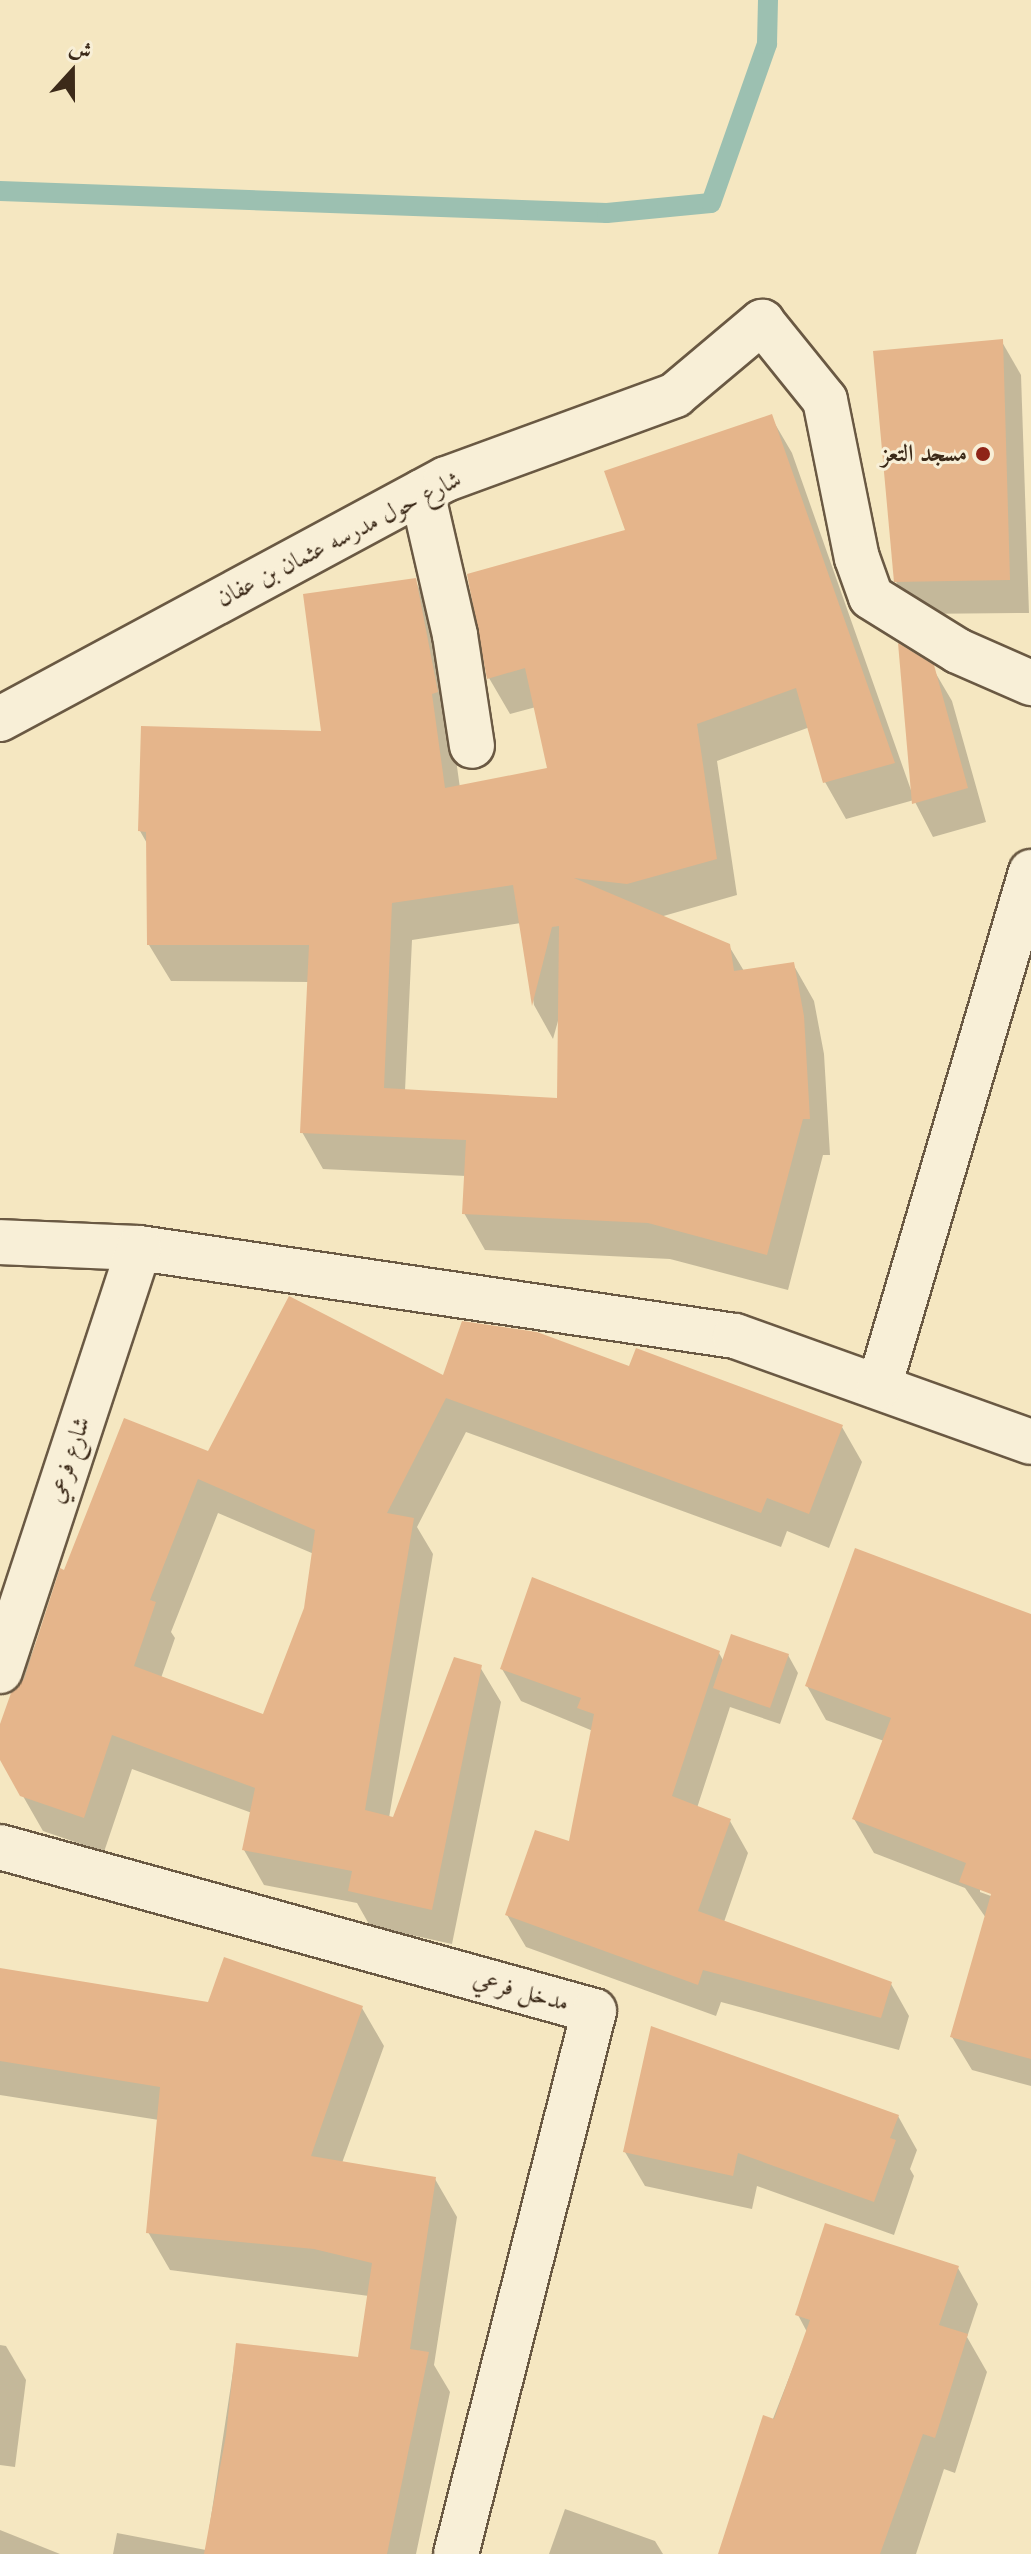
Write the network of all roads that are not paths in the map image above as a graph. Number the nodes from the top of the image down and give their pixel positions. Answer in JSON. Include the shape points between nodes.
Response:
{"nodes":[{"id":1,"x":422,"y":492,"type":"junction"},
{"id":2,"x":1031,"y":683,"type":"edge"},
{"id":3,"x":0,"y":719,"type":"edge"},
{"id":4,"x":472,"y":746,"type":"dead end"},
{"id":5,"x":1031,"y":872,"type":"edge"},
{"id":6,"x":0,"y":1242,"type":"edge"},
{"id":7,"x":139,"y":1248,"type":"junction"},
{"id":8,"x":879,"y":1387,"type":"junction"},
{"id":9,"x":1031,"y":1442,"type":"edge"},
{"id":10,"x":0,"y":1671,"type":"edge"},
{"id":11,"x":0,"y":1847,"type":"edge"},
{"id":12,"x":456,"y":2554,"type":"edge"}],
"edges":[{"from":1,"to":2,"type":"street","name":"شارع حول مدرسه عثمان بن عفان","via":[[675,395],[762,322],[825,400],[857,558],[871,597],[958,651]]},
{"from":1,"to":3,"type":"street","name":"شارع حول مدرسه عثمان بن عفان"},
{"from":1,"to":4,"type":"street","via":[[455,635]]},
{"from":5,"to":8,"type":"street"},
{"from":6,"to":7,"type":"street"},
{"from":7,"to":8,"type":"street","via":[[735,1336]]},
{"from":7,"to":10,"type":"street","name":"شارع فرعي"},
{"from":8,"to":9,"type":"street"},
{"from":11,"to":12,"type":"street","name":"مدخل فرعي","via":[[594,2011]]}]}
